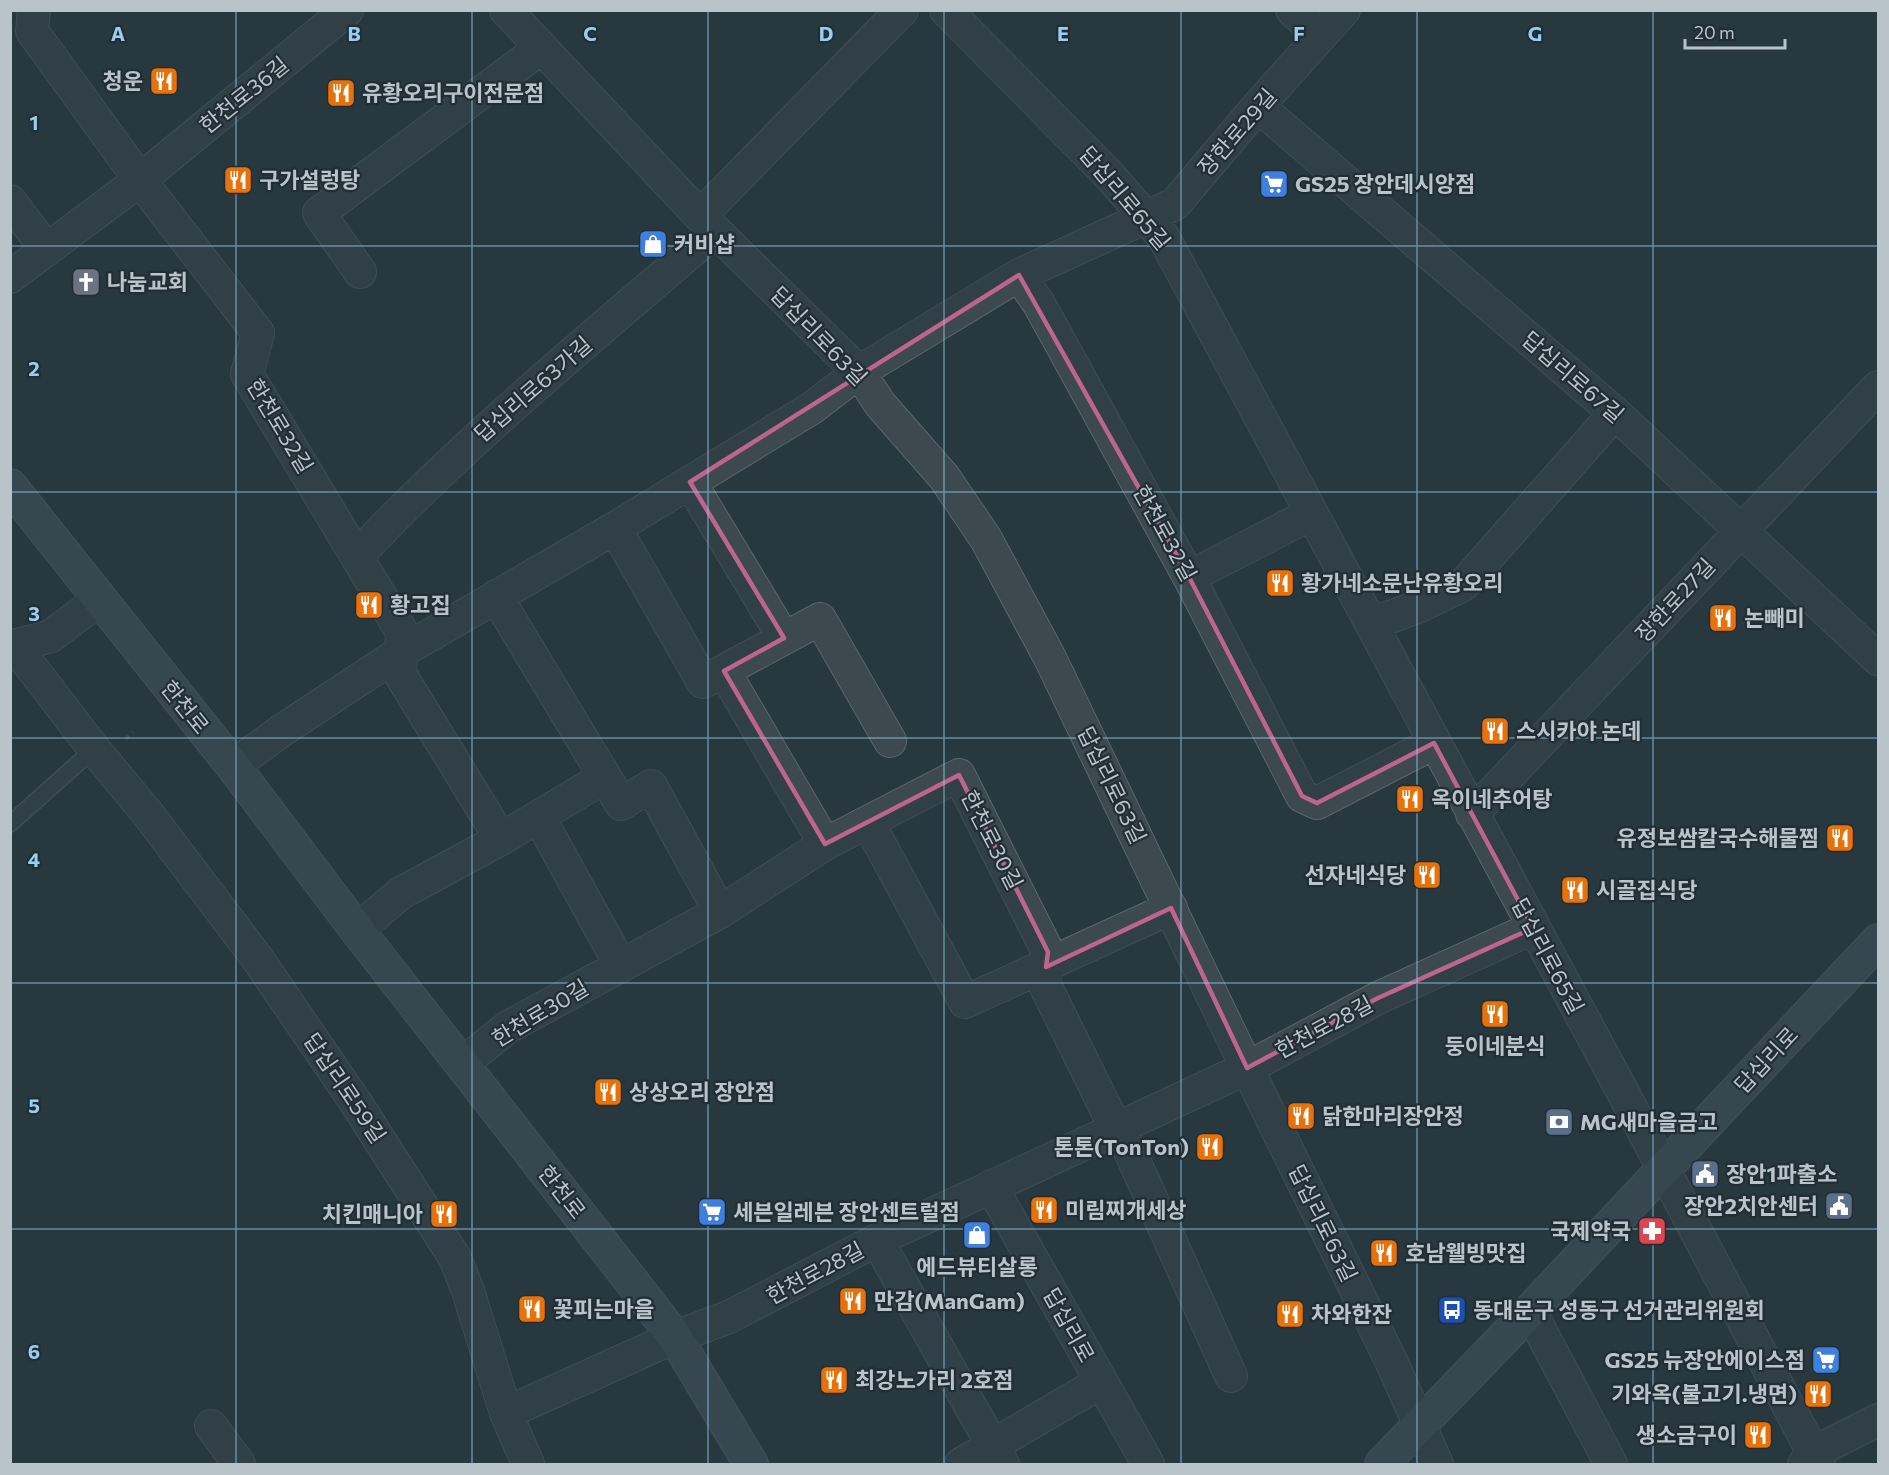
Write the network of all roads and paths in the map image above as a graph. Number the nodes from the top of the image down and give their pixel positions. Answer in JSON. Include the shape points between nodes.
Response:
{"nodes":[{"id":1,"x":347,"y":10,"type":"edge"},
{"id":2,"x":506,"y":10,"type":"edge"},
{"id":3,"x":902,"y":10,"type":"edge"},
{"id":4,"x":946,"y":10,"type":"edge"},
{"id":5,"x":1292,"y":10,"type":"edge"},
{"id":6,"x":1344,"y":10,"type":"edge"},
{"id":7,"x":31,"y":17,"type":"edge"},
{"id":8,"x":1321,"y":36,"type":"junction"},
{"id":9,"x":541,"y":48,"type":"junction"},
{"id":10,"x":1258,"y":106,"type":"junction"},
{"id":11,"x":140,"y":180,"type":"junction"},
{"id":12,"x":10,"y":201,"type":"edge"},
{"id":13,"x":1146,"y":217,"type":"junction"},
{"id":14,"x":707,"y":224,"type":"junction"},
{"id":15,"x":47,"y":250,"type":"junction"},
{"id":16,"x":360,"y":272,"type":"dead end"},
{"id":17,"x":1019,"y":275,"type":"junction"},
{"id":18,"x":10,"y":277,"type":"edge"},
{"id":19,"x":859,"y":372,"type":"junction"},
{"id":20,"x":1878,"y":387,"type":"edge"},
{"id":21,"x":1615,"y":413,"type":"junction"},
{"id":22,"x":690,"y":482,"type":"junction"},
{"id":23,"x":10,"y":486,"type":"edge"},
{"id":24,"x":1311,"y":514,"type":"junction"},
{"id":25,"x":615,"y":528,"type":"junction"},
{"id":26,"x":1741,"y":530,"type":"junction"},
{"id":27,"x":358,"y":555,"type":"junction"},
{"id":28,"x":1189,"y":577,"type":"junction"},
{"id":29,"x":496,"y":596,"type":"junction"},
{"id":30,"x":100,"y":599,"type":"junction"},
{"id":31,"x":1371,"y":624,"type":"junction"},
{"id":32,"x":784,"y":638,"type":"junction"},
{"id":33,"x":13,"y":645,"type":"edge"},
{"id":34,"x":401,"y":652,"type":"junction"},
{"id":35,"x":1878,"y":659,"type":"edge"},
{"id":36,"x":713,"y":676,"type":"junction"},
{"id":37,"x":890,"y":741,"type":"dead end"},
{"id":38,"x":1434,"y":743,"type":"junction"},
{"id":39,"x":94,"y":749,"type":"junction"},
{"id":40,"x":233,"y":766,"type":"junction"},
{"id":41,"x":605,"y":777,"type":"junction"},
{"id":42,"x":1472,"y":814,"type":"junction"},
{"id":43,"x":538,"y":817,"type":"junction"},
{"id":44,"x":868,"y":822,"type":"junction"},
{"id":45,"x":10,"y":824,"type":"edge"},
{"id":46,"x":501,"y":839,"type":"junction"},
{"id":47,"x":825,"y":844,"type":"junction"},
{"id":48,"x":1171,"y":908,"type":"junction"},
{"id":49,"x":720,"y":912,"type":"junction"},
{"id":50,"x":1533,"y":928,"type":"junction"},
{"id":51,"x":357,"y":930,"type":"junction"},
{"id":52,"x":1878,"y":941,"type":"edge"},
{"id":53,"x":621,"y":966,"type":"junction"},
{"id":54,"x":1046,"y":966,"type":"junction"},
{"id":55,"x":462,"y":1064,"type":"junction"},
{"id":56,"x":1246,"y":1068,"type":"junction"},
{"id":57,"x":1115,"y":1127,"type":"junction"},
{"id":58,"x":1663,"y":1168,"type":"junction"},
{"id":59,"x":991,"y":1186,"type":"junction"},
{"id":60,"x":877,"y":1240,"type":"junction"},
{"id":61,"x":1530,"y":1311,"type":"junction"},
{"id":62,"x":675,"y":1337,"type":"junction"},
{"id":63,"x":1231,"y":1376,"type":"dead end"},
{"id":64,"x":1101,"y":1382,"type":"junction"},
{"id":65,"x":506,"y":1413,"type":"junction"},
{"id":66,"x":1878,"y":1420,"type":"edge"},
{"id":67,"x":1420,"y":1424,"type":"junction"},
{"id":68,"x":211,"y":1426,"type":"dead end"},
{"id":69,"x":998,"y":1456,"type":"edge"},
{"id":70,"x":1812,"y":1461,"type":"edge"},
{"id":71,"x":239,"y":1464,"type":"edge"},
{"id":72,"x":528,"y":1464,"type":"edge"},
{"id":73,"x":751,"y":1464,"type":"edge"},
{"id":74,"x":961,"y":1464,"type":"edge"},
{"id":75,"x":1148,"y":1464,"type":"edge"},
{"id":76,"x":1382,"y":1464,"type":"edge"},
{"id":77,"x":1437,"y":1464,"type":"edge"},
{"id":78,"x":1611,"y":1464,"type":"edge"}],
"edges":[{"from":1,"to":11,"type":"street","name":"한천로36길"},
{"from":2,"to":9,"type":"street","name":"답십리로63길"},
{"from":3,"to":14,"type":"street"},
{"from":4,"to":13,"type":"street","name":"답십리로65길"},
{"from":5,"to":8,"type":"street"},
{"from":6,"to":8,"type":"street","name":"장한로29길"},
{"from":7,"to":11,"type":"street","via":[[32,32]]},
{"from":8,"to":10,"type":"street","name":"장한로29길"},
{"from":9,"to":14,"type":"street","name":"답십리로63길"},
{"from":9,"to":16,"type":"street","via":[[319,213]]},
{"from":10,"to":13,"type":"street","name":"장한로29길","via":[[1174,204]]},
{"from":10,"to":21,"type":"street","name":"답십리로67길"},
{"from":11,"to":15,"type":"street","name":"한천로36길"},
{"from":11,"to":27,"type":"street","name":"한천로32길","via":[[258,333],[247,374]]},
{"from":12,"to":15,"type":"street"},
{"from":13,"to":17,"type":"street"},
{"from":13,"to":24,"type":"street","name":"답십리로65길","via":[[1164,238]]},
{"from":14,"to":19,"type":"street","name":"답십리로63길"},
{"from":14,"to":27,"type":"street","name":"답십리로63가길","via":[[411,499]]},
{"from":15,"to":18,"type":"street","name":"한천로36길"},
{"from":17,"to":19,"type":"street"},
{"from":17,"to":28,"type":"street","name":"한천로32길","via":[[1039,304]]},
{"from":19,"to":22,"type":"street","via":[[812,408]]},
{"from":19,"to":48,"type":"street","name":"답십리로63길","via":[[880,404],[944,477],[986,539],[1050,658]]},
{"from":20,"to":26,"type":"street","name":"장한로27길"},
{"from":21,"to":26,"type":"street","name":"답십리로67길"},
{"from":21,"to":31,"type":"street","via":[[1462,585]]},
{"from":22,"to":25,"type":"street"},
{"from":22,"to":32,"type":"street"},
{"from":23,"to":30,"type":"main road","name":"한천로"},
{"from":24,"to":28,"type":"street"},
{"from":24,"to":31,"type":"street","name":"답십리로65길"},
{"from":25,"to":29,"type":"street"},
{"from":25,"to":36,"type":"street"},
{"from":26,"to":35,"type":"street","name":"답십리로67길"},
{"from":26,"to":42,"type":"street","name":"장한로27길"},
{"from":27,"to":34,"type":"street","name":"한천로32길","via":[[402,632]]},
{"from":28,"to":38,"type":"street","name":"한천로32길","via":[[1302,796],[1317,803]]},
{"from":29,"to":34,"type":"street"},
{"from":29,"to":41,"type":"street"},
{"from":30,"to":33,"type":"street","via":[[51,636]]},
{"from":30,"to":40,"type":"main road","name":"한천로"},
{"from":31,"to":38,"type":"street","name":"답십리로65길"},
{"from":32,"to":36,"type":"street"},
{"from":32,"to":37,"type":"street","via":[[820,619]]},
{"from":33,"to":39,"type":"street","name":"답십리로59길"},
{"from":34,"to":40,"type":"street"},
{"from":34,"to":46,"type":"street","name":"한천로32길","via":[[400,674]]},
{"from":36,"to":47,"type":"street"},
{"from":38,"to":42,"type":"street","name":"답십리로65길"},
{"from":39,"to":45,"type":"lane"},
{"from":39,"to":65,"type":"street","name":"답십리로59길","via":[[257,958],[455,1258]]},
{"from":40,"to":51,"type":"main road","name":"한천로"},
{"from":41,"to":43,"type":"street"},
{"from":41,"to":49,"type":"street","via":[[621,804],[651,786]]},
{"from":42,"to":50,"type":"street","name":"답십리로65길"},
{"from":43,"to":46,"type":"street"},
{"from":43,"to":53,"type":"street"},
{"from":44,"to":47,"type":"street","name":"한천로30길"},
{"from":44,"to":54,"type":"street","via":[[965,1002]]},
{"from":44,"to":54,"type":"street","name":"한천로30길","via":[[959,775],[1048,952]]},
{"from":46,"to":51,"type":"street","via":[[401,893]]},
{"from":47,"to":49,"type":"street","name":"한천로30길"},
{"from":48,"to":54,"type":"street"},
{"from":48,"to":56,"type":"street","name":"답십리로63길"},
{"from":49,"to":53,"type":"street","name":"한천로30길"},
{"from":50,"to":56,"type":"street","name":"한천로28길","via":[[1378,999]]},
{"from":50,"to":58,"type":"street","name":"답십리로65길"},
{"from":51,"to":55,"type":"main road","name":"한천로"},
{"from":52,"to":58,"type":"main road","name":"답십리로"},
{"from":53,"to":55,"type":"street","name":"한천로30길","via":[[508,1027]]},
{"from":54,"to":57,"type":"street","name":"한천로30길","via":[[1044,983]]},
{"from":55,"to":62,"type":"main road","name":"한천로"},
{"from":56,"to":57,"type":"street","name":"한천로28길"},
{"from":56,"to":67,"type":"street","name":"답십리로63길"},
{"from":57,"to":59,"type":"street","name":"한천로28길"},
{"from":57,"to":63,"type":"street","via":[[1129,1149]]},
{"from":58,"to":61,"type":"main road","name":"답십리로"},
{"from":58,"to":70,"type":"street","name":"답십리로65길"},
{"from":59,"to":60,"type":"street","name":"한천로28길"},
{"from":59,"to":64,"type":"street","name":"답십리로"},
{"from":60,"to":62,"type":"street","name":"한천로28길","via":[[729,1317]]},
{"from":60,"to":69,"type":"street"},
{"from":61,"to":67,"type":"main road","name":"답십리로"},
{"from":61,"to":78,"type":"street"},
{"from":62,"to":65,"type":"street","name":"한천로28길"},
{"from":62,"to":73,"type":"main road","name":"한천로"},
{"from":64,"to":69,"type":"street"},
{"from":64,"to":75,"type":"street","name":"답십리로"},
{"from":65,"to":72,"type":"street","name":"답십리로59길"},
{"from":66,"to":70,"type":"street"},
{"from":67,"to":76,"type":"main road","name":"답십리로"},
{"from":67,"to":77,"type":"street","name":"답십리로63길"},
{"from":68,"to":71,"type":"street"},
{"from":69,"to":74,"type":"street"}]}
